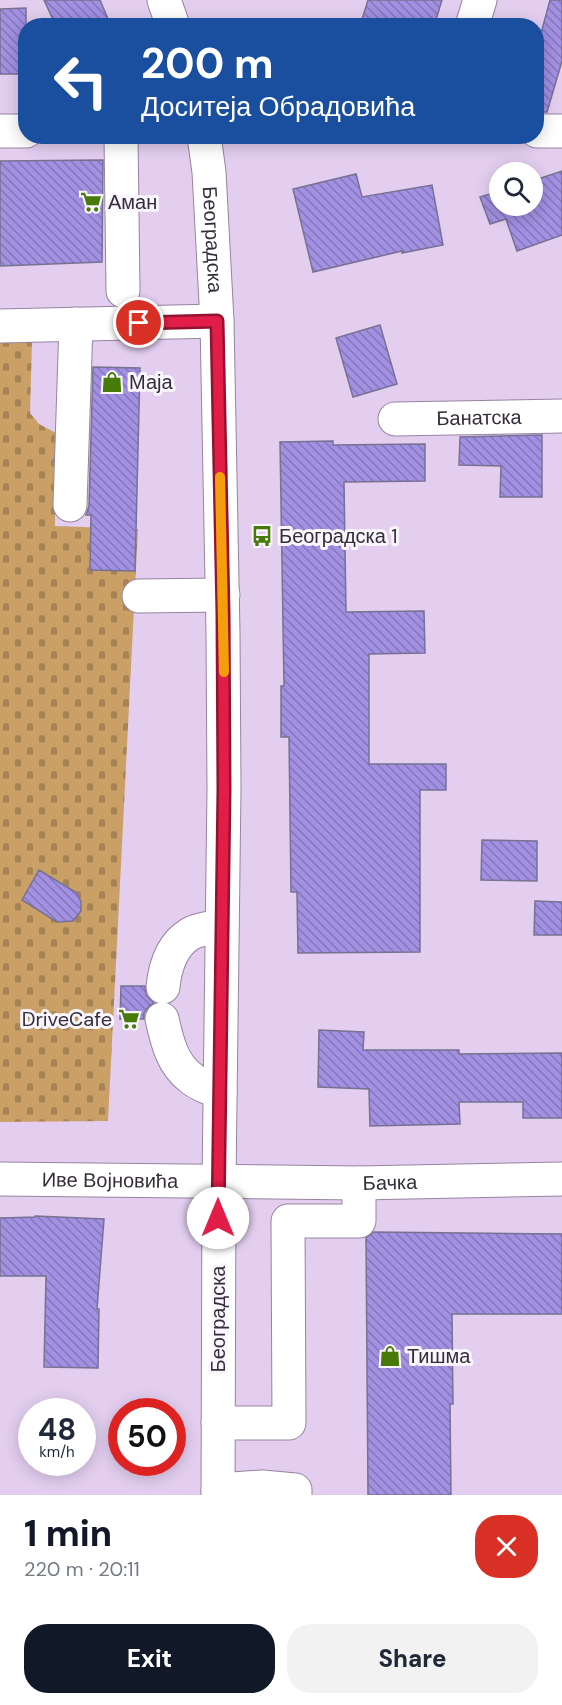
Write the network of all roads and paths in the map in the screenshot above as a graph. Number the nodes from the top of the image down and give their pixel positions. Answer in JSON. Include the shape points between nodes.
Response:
{"nodes":[{"id":1,"x":164,"y":0,"type":"edge"},
{"id":2,"x":480,"y":0,"type":"edge"},
{"id":3,"x":170,"y":18,"type":"edge"},
{"id":4,"x":474,"y":18,"type":"edge"},
{"id":5,"x":0,"y":131,"type":"edge"},
{"id":6,"x":18,"y":131,"type":"edge"},
{"id":7,"x":544,"y":131,"type":"edge"},
{"id":8,"x":562,"y":131,"type":"edge"},
{"id":9,"x":121,"y":144,"type":"edge"},
{"id":10,"x":205,"y":144,"type":"edge"},
{"id":11,"x":123,"y":291,"type":"dead end"},
{"id":12,"x":217,"y":321,"type":"junction"},
{"id":13,"x":76,"y":324,"type":"junction"},
{"id":14,"x":0,"y":326,"type":"edge"},
{"id":15,"x":562,"y":416,"type":"edge"},
{"id":16,"x":395,"y":419,"type":"dead end"},
{"id":17,"x":69,"y":505,"type":"dead end"},
{"id":18,"x":223,"y":595,"type":"junction"},
{"id":19,"x":139,"y":596,"type":"dead end"},
{"id":20,"x":222,"y":926,"type":"junction"},
{"id":21,"x":163,"y":987,"type":"dead end"},
{"id":22,"x":162,"y":1019,"type":"dead end"},
{"id":23,"x":220,"y":1093,"type":"junction"},
{"id":24,"x":0,"y":1179,"type":"edge"},
{"id":25,"x":562,"y":1179,"type":"edge"},
{"id":26,"x":219,"y":1182,"type":"junction"},
{"id":27,"x":359,"y":1183,"type":"junction"},
{"id":28,"x":218,"y":1423,"type":"junction"},
{"id":29,"x":218,"y":1493,"type":"edge"},
{"id":30,"x":295,"y":1495,"type":"edge"}],
"edges":[{"from":1,"to":3,"type":"main road"},
{"from":2,"to":4,"type":"main road"},
{"from":5,"to":6,"type":"main road"},
{"from":7,"to":8,"type":"main road"},
{"from":9,"to":11,"type":"main road"},
{"from":10,"to":12,"type":"main road","name":"Београдска"},
{"from":12,"to":13,"type":"main road"},
{"from":12,"to":18,"type":"main road","name":"Београдска"},
{"from":13,"to":14,"type":"main road"},
{"from":13,"to":17,"type":"main road"},
{"from":15,"to":16,"type":"main road","name":"Банатска"},
{"from":18,"to":19,"type":"main road"},
{"from":18,"to":20,"type":"main road","name":"Београдска"},
{"from":20,"to":21,"type":"main road","via":[[191,933],[180,942],[164,971]]},
{"from":20,"to":23,"type":"main road","name":"Београдска"},
{"from":22,"to":23,"type":"main road","via":[[176,1062],[191,1079]]},
{"from":23,"to":26,"type":"main road","name":"Београдска"},
{"from":24,"to":26,"type":"main road","name":"Иве Војновића"},
{"from":25,"to":27,"type":"main road","name":"Бачка"},
{"from":26,"to":27,"type":"main road","name":"Бачка"},
{"from":26,"to":28,"type":"main road","name":"Београдска"},
{"from":27,"to":28,"type":"main road","via":[[359,1221],[288,1221],[289,1423]]},
{"from":28,"to":29,"type":"main road","name":"Београдска"},
{"from":29,"to":30,"type":"main road","via":[[262,1487],[295,1490]]}]}
